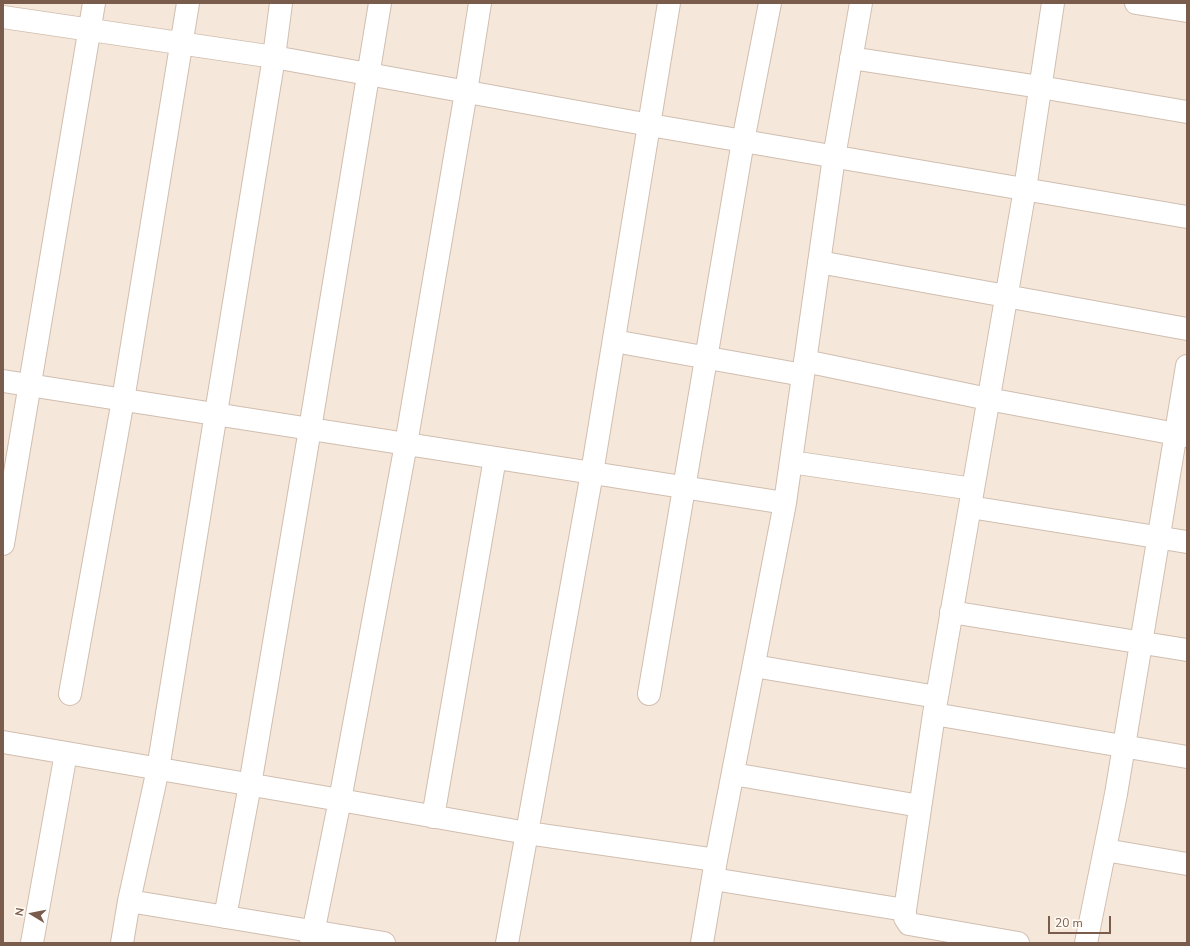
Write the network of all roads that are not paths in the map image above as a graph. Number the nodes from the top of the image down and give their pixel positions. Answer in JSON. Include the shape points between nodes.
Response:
{"nodes":[{"id":1,"x":94,"y":3,"type":"edge"},
{"id":2,"x":188,"y":3,"type":"edge"},
{"id":3,"x":281,"y":3,"type":"edge"},
{"id":4,"x":380,"y":3,"type":"edge"},
{"id":5,"x":480,"y":3,"type":"edge"},
{"id":6,"x":669,"y":3,"type":"edge"},
{"id":7,"x":770,"y":3,"type":"edge"},
{"id":8,"x":861,"y":3,"type":"edge"},
{"id":9,"x":1053,"y":3,"type":"edge"},
{"id":10,"x":1136,"y":3,"type":"edge"},
{"id":11,"x":1187,"y":11,"type":"edge"},
{"id":12,"x":4,"y":16,"type":"edge"},
{"id":13,"x":88,"y":30,"type":"junction"},
{"id":14,"x":181,"y":43,"type":"junction"},
{"id":15,"x":274,"y":57,"type":"junction"},
{"id":16,"x":851,"y":58,"type":"junction"},
{"id":17,"x":369,"y":74,"type":"junction"},
{"id":18,"x":1040,"y":86,"type":"junction"},
{"id":19,"x":466,"y":92,"type":"junction"},
{"id":20,"x":1187,"y":112,"type":"edge"},
{"id":21,"x":650,"y":125,"type":"junction"},
{"id":22,"x":743,"y":141,"type":"junction"},
{"id":23,"x":834,"y":157,"type":"junction"},
{"id":24,"x":1025,"y":190,"type":"junction"},
{"id":25,"x":1187,"y":217,"type":"edge"},
{"id":26,"x":819,"y":262,"type":"junction"},
{"id":27,"x":1006,"y":296,"type":"junction"},
{"id":28,"x":1187,"y":329,"type":"edge"},
{"id":29,"x":614,"y":341,"type":"junction"},
{"id":30,"x":707,"y":357,"type":"junction"},
{"id":31,"x":1187,"y":366,"type":"edge"},
{"id":32,"x":804,"y":368,"type":"junction"},
{"id":33,"x":3,"y":381,"type":"edge"},
{"id":34,"x":29,"y":385,"type":"junction"},
{"id":35,"x":988,"y":399,"type":"junction"},
{"id":36,"x":123,"y":400,"type":"junction"},
{"id":37,"x":216,"y":414,"type":"junction"},
{"id":38,"x":310,"y":429,"type":"junction"},
{"id":39,"x":1181,"y":435,"type":"edge"},
{"id":40,"x":406,"y":444,"type":"junction"},
{"id":41,"x":495,"y":458,"type":"junction"},
{"id":42,"x":790,"y":462,"type":"junction"},
{"id":43,"x":592,"y":473,"type":"junction"},
{"id":44,"x":685,"y":488,"type":"junction"},
{"id":45,"x":971,"y":498,"type":"junction"},
{"id":46,"x":785,"y":503,"type":"junction"},
{"id":47,"x":1159,"y":537,"type":"junction"},
{"id":48,"x":1187,"y":542,"type":"edge"},
{"id":49,"x":3,"y":544,"type":"edge"},
{"id":50,"x":951,"y":612,"type":"junction"},
{"id":51,"x":1142,"y":642,"type":"junction"},
{"id":52,"x":1187,"y":650,"type":"edge"},
{"id":53,"x":754,"y":666,"type":"junction"},
{"id":54,"x":70,"y":694,"type":"dead end"},
{"id":55,"x":649,"y":694,"type":"dead end"},
{"id":56,"x":935,"y":705,"type":"junction"},
{"id":57,"x":3,"y":742,"type":"edge"},
{"id":58,"x":1124,"y":746,"type":"junction"},
{"id":59,"x":66,"y":753,"type":"junction"},
{"id":60,"x":1187,"y":756,"type":"edge"},
{"id":61,"x":158,"y":769,"type":"junction"},
{"id":62,"x":733,"y":774,"type":"junction"},
{"id":63,"x":250,"y":785,"type":"junction"},
{"id":64,"x":340,"y":800,"type":"junction"},
{"id":65,"x":920,"y":806,"type":"junction"},
{"id":66,"x":433,"y":816,"type":"junction"},
{"id":67,"x":527,"y":833,"type":"junction"},
{"id":68,"x":1105,"y":850,"type":"junction"},
{"id":69,"x":1187,"y":864,"type":"edge"},
{"id":70,"x":714,"y":870,"type":"junction"},
{"id":71,"x":129,"y":901,"type":"junction"},
{"id":72,"x":905,"y":910,"type":"junction"},
{"id":73,"x":225,"y":917,"type":"junction"},
{"id":74,"x":312,"y":937,"type":"edge"},
{"id":75,"x":32,"y":943,"type":"edge"},
{"id":76,"x":122,"y":943,"type":"edge"},
{"id":77,"x":384,"y":943,"type":"edge"},
{"id":78,"x":507,"y":943,"type":"edge"},
{"id":79,"x":702,"y":943,"type":"edge"},
{"id":80,"x":1018,"y":943,"type":"edge"},
{"id":81,"x":1086,"y":943,"type":"edge"}],
"edges":[{"from":1,"to":13,"type":"street"},
{"from":2,"to":14,"type":"street"},
{"from":3,"to":15,"type":"street"},
{"from":4,"to":17,"type":"street"},
{"from":5,"to":19,"type":"street"},
{"from":6,"to":21,"type":"street"},
{"from":7,"to":22,"type":"street"},
{"from":8,"to":16,"type":"street"},
{"from":9,"to":18,"type":"street"},
{"from":10,"to":11,"type":"street"},
{"from":12,"to":13,"type":"street"},
{"from":13,"to":14,"type":"street"},
{"from":13,"to":34,"type":"street"},
{"from":14,"to":15,"type":"street"},
{"from":14,"to":36,"type":"street"},
{"from":15,"to":17,"type":"street"},
{"from":15,"to":37,"type":"street"},
{"from":16,"to":18,"type":"street"},
{"from":16,"to":23,"type":"street"},
{"from":17,"to":19,"type":"street"},
{"from":17,"to":38,"type":"street"},
{"from":18,"to":20,"type":"street"},
{"from":18,"to":24,"type":"street"},
{"from":19,"to":21,"type":"street"},
{"from":19,"to":40,"type":"street"},
{"from":21,"to":22,"type":"street"},
{"from":21,"to":29,"type":"street"},
{"from":22,"to":23,"type":"street"},
{"from":22,"to":30,"type":"street"},
{"from":23,"to":24,"type":"street"},
{"from":23,"to":26,"type":"street"},
{"from":24,"to":25,"type":"street"},
{"from":24,"to":27,"type":"street"},
{"from":26,"to":27,"type":"street"},
{"from":26,"to":32,"type":"street"},
{"from":27,"to":28,"type":"street"},
{"from":27,"to":35,"type":"street"},
{"from":29,"to":30,"type":"street"},
{"from":29,"to":43,"type":"street"},
{"from":30,"to":32,"type":"street"},
{"from":30,"to":44,"type":"street"},
{"from":31,"to":39,"type":"street"},
{"from":32,"to":35,"type":"street"},
{"from":32,"to":42,"type":"street"},
{"from":33,"to":34,"type":"street"},
{"from":34,"to":36,"type":"street"},
{"from":34,"to":49,"type":"street"},
{"from":35,"to":39,"type":"street"},
{"from":35,"to":45,"type":"street"},
{"from":36,"to":37,"type":"street"},
{"from":36,"to":54,"type":"street"},
{"from":37,"to":38,"type":"street"},
{"from":37,"to":61,"type":"street"},
{"from":38,"to":40,"type":"street"},
{"from":38,"to":63,"type":"street"},
{"from":39,"to":47,"type":"street"},
{"from":40,"to":41,"type":"street"},
{"from":40,"to":64,"type":"street"},
{"from":41,"to":43,"type":"street"},
{"from":41,"to":66,"type":"street"},
{"from":42,"to":45,"type":"street"},
{"from":42,"to":46,"type":"street"},
{"from":43,"to":44,"type":"street"},
{"from":43,"to":67,"type":"street"},
{"from":44,"to":46,"type":"street"},
{"from":44,"to":55,"type":"street"},
{"from":45,"to":47,"type":"street"},
{"from":45,"to":50,"type":"street"},
{"from":46,"to":53,"type":"street"},
{"from":47,"to":48,"type":"street"},
{"from":47,"to":51,"type":"street"},
{"from":50,"to":51,"type":"street"},
{"from":50,"to":56,"type":"street"},
{"from":51,"to":52,"type":"street"},
{"from":51,"to":58,"type":"street"},
{"from":53,"to":56,"type":"street"},
{"from":53,"to":62,"type":"street"},
{"from":56,"to":58,"type":"street"},
{"from":56,"to":65,"type":"street"},
{"from":57,"to":59,"type":"street"},
{"from":58,"to":60,"type":"street"},
{"from":58,"to":68,"type":"street"},
{"from":59,"to":61,"type":"street"},
{"from":59,"to":75,"type":"street"},
{"from":61,"to":63,"type":"street"},
{"from":61,"to":71,"type":"street"},
{"from":62,"to":65,"type":"street"},
{"from":62,"to":70,"type":"street"},
{"from":63,"to":64,"type":"street"},
{"from":63,"to":73,"type":"street"},
{"from":64,"to":66,"type":"street"},
{"from":64,"to":74,"type":"street"},
{"from":65,"to":72,"type":"street"},
{"from":66,"to":67,"type":"street"},
{"from":67,"to":70,"type":"street"},
{"from":67,"to":78,"type":"street"},
{"from":68,"to":69,"type":"street"},
{"from":68,"to":81,"type":"street"},
{"from":70,"to":72,"type":"street"},
{"from":70,"to":79,"type":"street"},
{"from":71,"to":73,"type":"street"},
{"from":71,"to":76,"type":"street"},
{"from":72,"to":80,"type":"street","via":[[905,918],[909,924]]},
{"from":73,"to":74,"type":"street"},
{"from":74,"to":77,"type":"street"}]}
